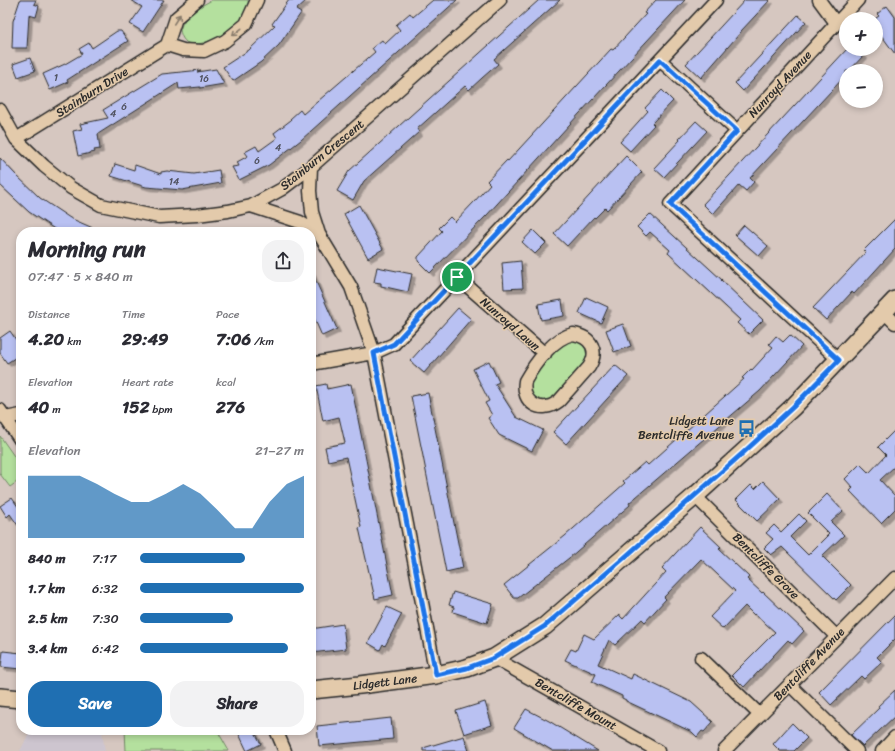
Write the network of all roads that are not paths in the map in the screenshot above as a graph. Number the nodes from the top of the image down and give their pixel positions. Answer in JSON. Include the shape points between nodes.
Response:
{"nodes":[{"id":1,"x":197,"y":0,"type":"edge"},
{"id":2,"x":257,"y":0,"type":"edge"},
{"id":3,"x":500,"y":0,"type":"edge"},
{"id":4,"x":716,"y":0,"type":"edge"},
{"id":5,"x":819,"y":0,"type":"edge"},
{"id":6,"x":858,"y":0,"type":"edge"},
{"id":7,"x":836,"y":23,"type":"junction"},
{"id":8,"x":167,"y":45,"type":"junction"},
{"id":9,"x":660,"y":60,"type":"junction"},
{"id":10,"x":0,"y":110,"type":"edge"},
{"id":11,"x":737,"y":131,"type":"junction"},
{"id":12,"x":16,"y":139,"type":"junction"},
{"id":13,"x":311,"y":167,"type":"junction"},
{"id":14,"x":251,"y":206,"type":"junction"},
{"id":15,"x":308,"y":227,"type":"edge"},
{"id":16,"x":316,"y":232,"type":"edge"},
{"id":17,"x":319,"y":234,"type":"junction"},
{"id":18,"x":457,"y":277,"type":"junction"},
{"id":19,"x":891,"y":312,"type":"edge"},
{"id":20,"x":374,"y":353,"type":"junction"},
{"id":21,"x":545,"y":354,"type":"junction"},
{"id":22,"x":839,"y":360,"type":"junction"},
{"id":23,"x":316,"y":363,"type":"edge"},
{"id":24,"x":3,"y":414,"type":"edge"},
{"id":25,"x":16,"y":415,"type":"edge"},
{"id":26,"x":16,"y":434,"type":"edge"},
{"id":27,"x":695,"y":496,"type":"junction"},
{"id":28,"x":895,"y":578,"type":"edge"},
{"id":29,"x":890,"y":591,"type":"edge"},
{"id":30,"x":836,"y":636,"type":"junction"},
{"id":31,"x":494,"y":658,"type":"junction"},
{"id":32,"x":701,"y":658,"type":"dead end"},
{"id":33,"x":436,"y":675,"type":"junction"},
{"id":34,"x":790,"y":685,"type":"junction"},
{"id":35,"x":316,"y":689,"type":"edge"},
{"id":36,"x":760,"y":714,"type":"junction"},
{"id":37,"x":278,"y":735,"type":"edge"},
{"id":38,"x":895,"y":737,"type":"edge"},
{"id":39,"x":285,"y":751,"type":"edge"},
{"id":40,"x":658,"y":751,"type":"edge"},
{"id":41,"x":724,"y":751,"type":"edge"},
{"id":42,"x":857,"y":751,"type":"edge"},
{"id":43,"x":882,"y":751,"type":"edge"}],
"edges":[{"from":8,"to":1,"type":"street","one_way":true,"via":[[176,18]]},
{"from":2,"to":8,"type":"street","one_way":true,"via":[[246,24],[225,41],[204,51],[183,50]]},
{"from":3,"to":13,"type":"street","name":"Stainburn Crescent"},
{"from":4,"to":9,"type":"street"},
{"from":5,"to":7,"type":"street"},
{"from":6,"to":7,"type":"street","name":"Nunroyd Avenue"},
{"from":7,"to":11,"type":"street","name":"Nunroyd Avenue"},
{"from":8,"to":12,"type":"street","name":"Stainburn Drive"},
{"from":9,"to":11,"type":"street"},
{"from":9,"to":18,"type":"street"},
{"from":10,"to":12,"type":"street","name":"Stainburn Crescent"},
{"from":11,"to":22,"type":"street","name":"Nunroyd Avenue","via":[[670,204]]},
{"from":12,"to":14,"type":"street","name":"Stainburn Crescent","via":[[71,188],[101,205],[159,217],[196,215]]},
{"from":13,"to":14,"type":"street","name":"Stainburn Crescent","via":[[282,189]]},
{"from":13,"to":17,"type":"street","via":[[310,198]]},
{"from":14,"to":15,"type":"street"},
{"from":16,"to":17,"type":"street"},
{"from":17,"to":20,"type":"street","via":[[351,287]]},
{"from":18,"to":20,"type":"street","via":[[394,344]]},
{"from":18,"to":21,"type":"street","name":"Nunroyd Lawn"},
{"from":19,"to":22,"type":"street","name":"Lidgett Lane"},
{"from":20,"to":23,"type":"street"},
{"from":20,"to":33,"type":"street"},
{"from":21,"to":21,"type":"street","name":"Nunroyd Lawn","via":[[561,338],[574,334],[586,338],[591,343],[594,355],[593,362],[559,401],[554,405],[540,407],[528,400],[524,387],[525,380]]},
{"from":22,"to":27,"type":"street","name":"Lidgett Lane","via":[[793,407]]},
{"from":24,"to":25,"type":"street"},
{"from":24,"to":26,"type":"street"},
{"from":27,"to":30,"type":"street","name":"Bentcliffe Grove"},
{"from":27,"to":31,"type":"street","name":"Lidgett Lane","via":[[545,626]]},
{"from":28,"to":29,"type":"street","name":"Bentcliffe Avenue"},
{"from":29,"to":30,"type":"street","name":"Bentcliffe Avenue"},
{"from":30,"to":34,"type":"street","name":"Bentcliffe Avenue"},
{"from":31,"to":33,"type":"street","name":"Lidgett Lane","via":[[467,668]]},
{"from":31,"to":40,"type":"street","name":"Bentcliffe Mount"},
{"from":32,"to":36,"type":"street"},
{"from":33,"to":35,"type":"street","name":"Lidgett Lane"},
{"from":34,"to":36,"type":"street","name":"Bentcliffe Avenue"},
{"from":34,"to":42,"type":"street"},
{"from":36,"to":41,"type":"street","name":"Bentcliffe Avenue"},
{"from":37,"to":39,"type":"street"},
{"from":38,"to":43,"type":"street"}]}
